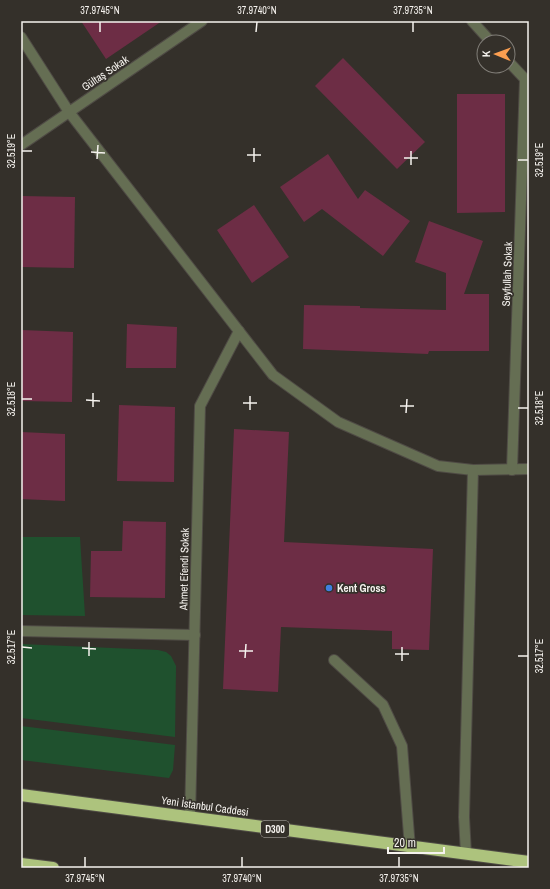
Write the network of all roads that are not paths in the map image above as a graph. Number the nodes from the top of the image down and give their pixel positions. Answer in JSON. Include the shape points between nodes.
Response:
{"nodes":[{"id":1,"x":202,"y":21,"type":"edge"},
{"id":2,"x":472,"y":21,"type":"edge"},
{"id":3,"x":484,"y":34,"type":"edge"},
{"id":4,"x":21,"y":37,"type":"edge"},
{"id":5,"x":516,"y":69,"type":"edge"},
{"id":6,"x":527,"y":80,"type":"edge"},
{"id":7,"x":69,"y":112,"type":"junction"},
{"id":8,"x":21,"y":145,"type":"edge"},
{"id":9,"x":239,"y":331,"type":"junction"},
{"id":10,"x":473,"y":470,"type":"junction"},
{"id":11,"x":512,"y":470,"type":"junction"},
{"id":12,"x":529,"y":470,"type":"edge"},
{"id":13,"x":21,"y":631,"type":"edge"},
{"id":14,"x":195,"y":635,"type":"junction"},
{"id":15,"x":334,"y":660,"type":"dead end"},
{"id":16,"x":21,"y":795,"type":"edge"},
{"id":17,"x":190,"y":817,"type":"junction"},
{"id":18,"x":410,"y":848,"type":"junction"},
{"id":19,"x":466,"y":854,"type":"junction"},
{"id":20,"x":529,"y":862,"type":"edge"},
{"id":21,"x":21,"y":864,"type":"edge"},
{"id":22,"x":54,"y":868,"type":"edge"}],
"edges":[{"from":1,"to":7,"type":"street","name":"Gültaş Sokak"},
{"from":2,"to":3,"type":"street"},
{"from":4,"to":7,"type":"street"},
{"from":5,"to":6,"type":"street"},
{"from":6,"to":11,"type":"street","name":"Seyfullah Sokak"},
{"from":7,"to":8,"type":"street","name":"Gültaş Sokak"},
{"from":7,"to":9,"type":"street"},
{"from":9,"to":10,"type":"street","via":[[273,375],[338,422],[438,466]]},
{"from":9,"to":14,"type":"street","name":"Ahmet Efendi Sokak","via":[[200,406]]},
{"from":10,"to":11,"type":"street"},
{"from":10,"to":19,"type":"street","via":[[464,817]]},
{"from":11,"to":12,"type":"street"},
{"from":13,"to":14,"type":"street"},
{"from":14,"to":17,"type":"street","name":"Ahmet Efendi Sokak"},
{"from":15,"to":18,"type":"street","via":[[382,705],[402,746]]},
{"from":16,"to":17,"type":"highway","name":"Yeni İstanbul Caddesi","number":"D300"},
{"from":17,"to":18,"type":"highway","name":"Yeni İstanbul Caddesi","number":"D300"},
{"from":18,"to":19,"type":"highway","name":"Yeni İstanbul Caddesi","number":"D300"},
{"from":19,"to":20,"type":"highway","name":"Yeni İstanbul Caddesi","number":"D300"},
{"from":21,"to":22,"type":"highway"}]}
